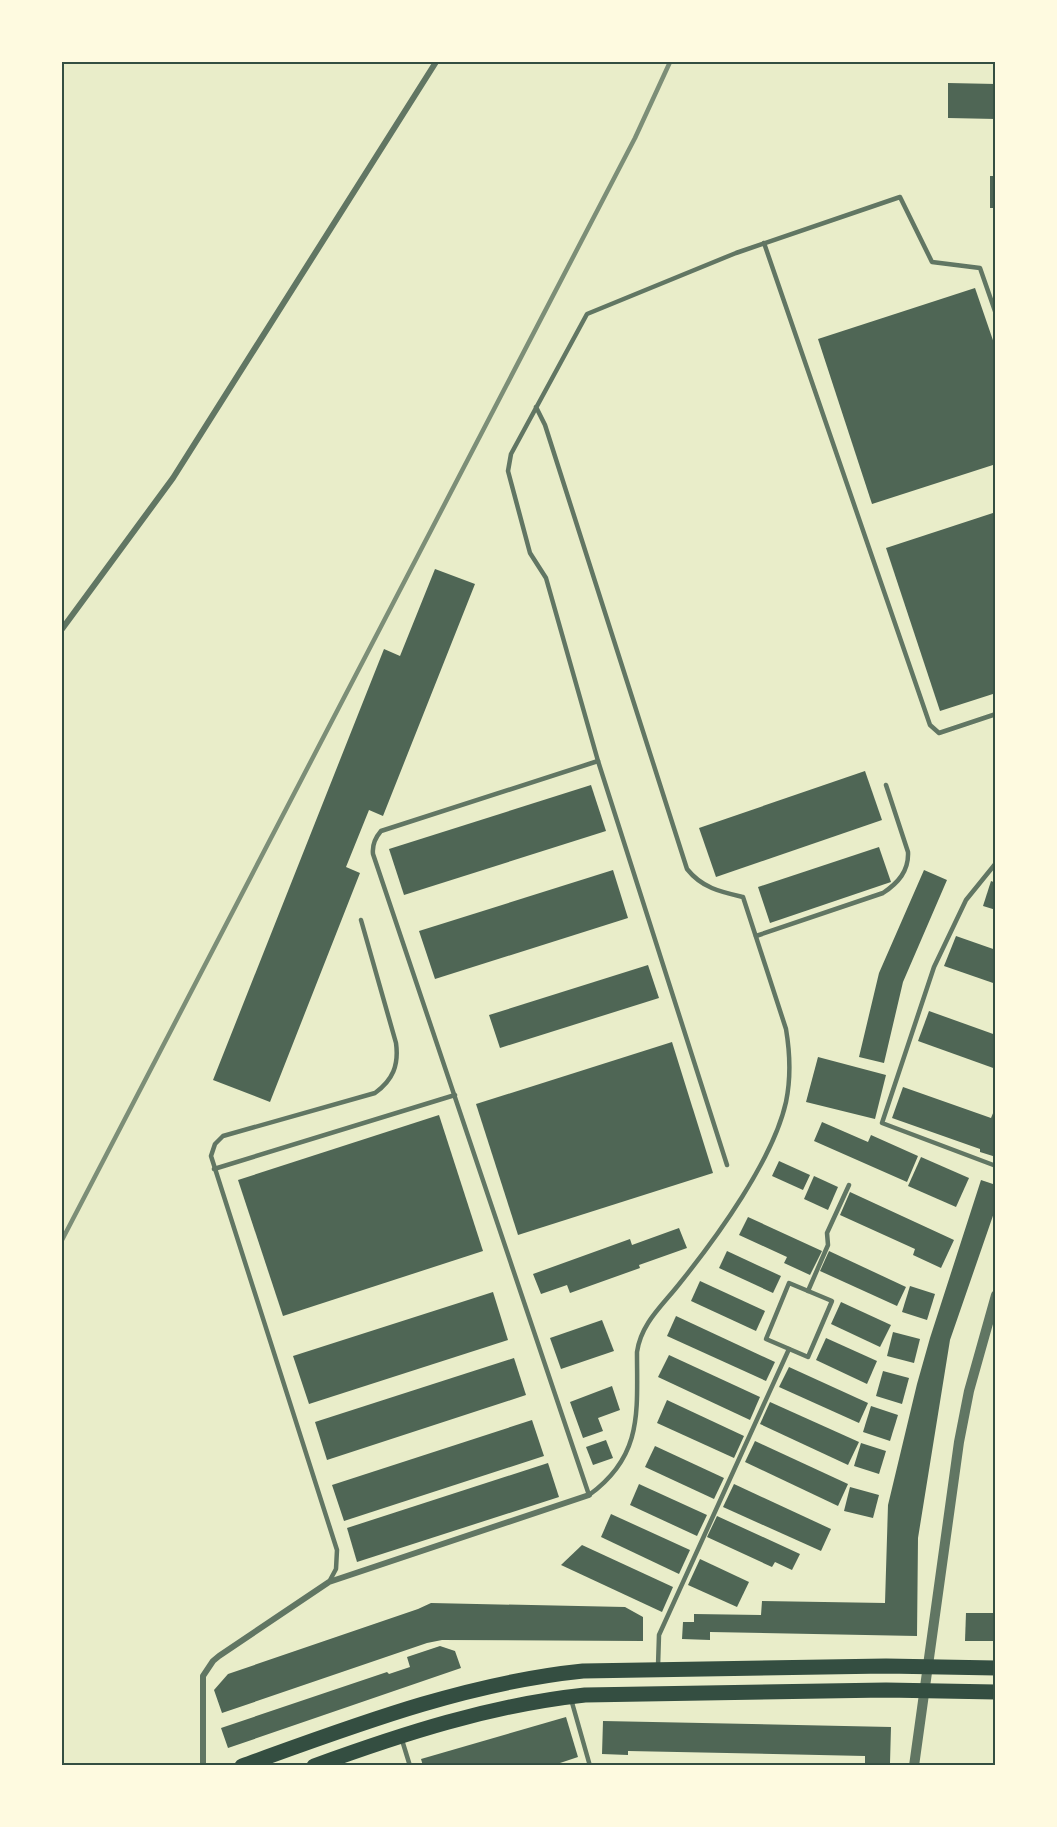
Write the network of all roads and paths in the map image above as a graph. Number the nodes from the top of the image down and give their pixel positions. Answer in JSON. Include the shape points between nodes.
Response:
{"nodes":[{"id":1,"x":436,"y":62,"type":"edge"},
{"id":2,"x":764,"y":243,"type":"junction"},
{"id":3,"x":996,"y":314,"type":"edge"},
{"id":4,"x":536,"y":408,"type":"junction"},
{"id":5,"x":62,"y":629,"type":"edge"},
{"id":6,"x":996,"y":714,"type":"edge"},
{"id":7,"x":598,"y":761,"type":"junction"},
{"id":8,"x":886,"y":785,"type":"dead end"},
{"id":9,"x":996,"y":863,"type":"edge"},
{"id":10,"x":361,"y":920,"type":"dead end"},
{"id":11,"x":756,"y":936,"type":"junction"},
{"id":12,"x":455,"y":1095,"type":"junction"},
{"id":13,"x":727,"y":1165,"type":"dead end"},
{"id":14,"x":996,"y":1166,"type":"edge"},
{"id":15,"x":214,"y":1169,"type":"junction"},
{"id":16,"x":849,"y":1185,"type":"dead end"},
{"id":17,"x":808,"y":1291,"type":"junction"},
{"id":18,"x":996,"y":1295,"type":"edge"},
{"id":19,"x":789,"y":1349,"type":"junction"},
{"id":20,"x":589,"y":1495,"type":"junction"},
{"id":21,"x":329,"y":1582,"type":"junction"},
{"id":22,"x":929,"y":1667,"type":"junction"},
{"id":23,"x":996,"y":1668,"type":"edge"},
{"id":24,"x":658,"y":1670,"type":"junction"},
{"id":25,"x":926,"y":1691,"type":"junction"},
{"id":26,"x":996,"y":1692,"type":"edge"},
{"id":27,"x":570,"y":1696,"type":"junction"},
{"id":28,"x":401,"y":1737,"type":"junction"},
{"id":29,"x":203,"y":1766,"type":"edge"},
{"id":30,"x":242,"y":1766,"type":"edge"},
{"id":31,"x":314,"y":1766,"type":"edge"},
{"id":32,"x":410,"y":1766,"type":"edge"},
{"id":33,"x":590,"y":1766,"type":"edge"},
{"id":34,"x":914,"y":1766,"type":"edge"}],
"edges":[{"from":1,"to":5,"type":"street","via":[[173,478]]},
{"from":2,"to":3,"type":"lane","via":[[900,197],[932,262],[980,268]]},
{"from":2,"to":4,"type":"lane","via":[[587,314]]},
{"from":2,"to":6,"type":"lane","via":[[930,725],[939,733]]},
{"from":4,"to":7,"type":"lane","via":[[511,454],[508,471],[530,553],[546,578]]},
{"from":4,"to":11,"type":"lane","via":[[545,425],[687,869],[708,887],[743,897]]},
{"from":7,"to":12,"type":"lane","via":[[381,831],[374,841],[373,854]]},
{"from":7,"to":13,"type":"lane"},
{"from":8,"to":11,"type":"lane","via":[[908,852],[904,874],[883,893]]},
{"from":9,"to":14,"type":"lane","via":[[966,900],[934,967],[882,1123]]},
{"from":10,"to":15,"type":"lane","via":[[396,1043],[394,1074],[375,1094],[223,1136],[212,1149]]},
{"from":11,"to":20,"type":"lane","via":[[789,1047],[789,1084],[782,1117],[771,1144],[730,1214],[646,1324],[637,1352],[633,1439],[616,1470]]},
{"from":12,"to":15,"type":"lane"},
{"from":12,"to":20,"type":"lane"},
{"from":15,"to":21,"type":"lane","via":[[337,1550],[336,1569]]},
{"from":16,"to":17,"type":"lane","via":[[827,1233],[828,1245]]},
{"from":17,"to":19,"type":"lane","via":[[789,1283],[766,1339]]},
{"from":17,"to":19,"type":"lane","via":[[832,1301],[808,1357]]},
{"from":18,"to":22,"type":"street","via":[[959,1442]]},
{"from":19,"to":24,"type":"lane","via":[[658,1635]]},
{"from":20,"to":21,"type":"street"},
{"from":21,"to":29,"type":"street","via":[[207,1668],[203,1676]]},
{"from":22,"to":23,"type":"main road"},
{"from":22,"to":24,"type":"main road"},
{"from":22,"to":25,"type":"street"},
{"from":24,"to":30,"type":"main road","via":[[584,1671],[506,1682],[439,1700]]},
{"from":25,"to":26,"type":"main road"},
{"from":25,"to":27,"type":"main road"},
{"from":25,"to":34,"type":"street"},
{"from":27,"to":28,"type":"main road","via":[[511,1705]]},
{"from":27,"to":33,"type":"lane"},
{"from":28,"to":31,"type":"main road"},
{"from":28,"to":32,"type":"lane"}]}
